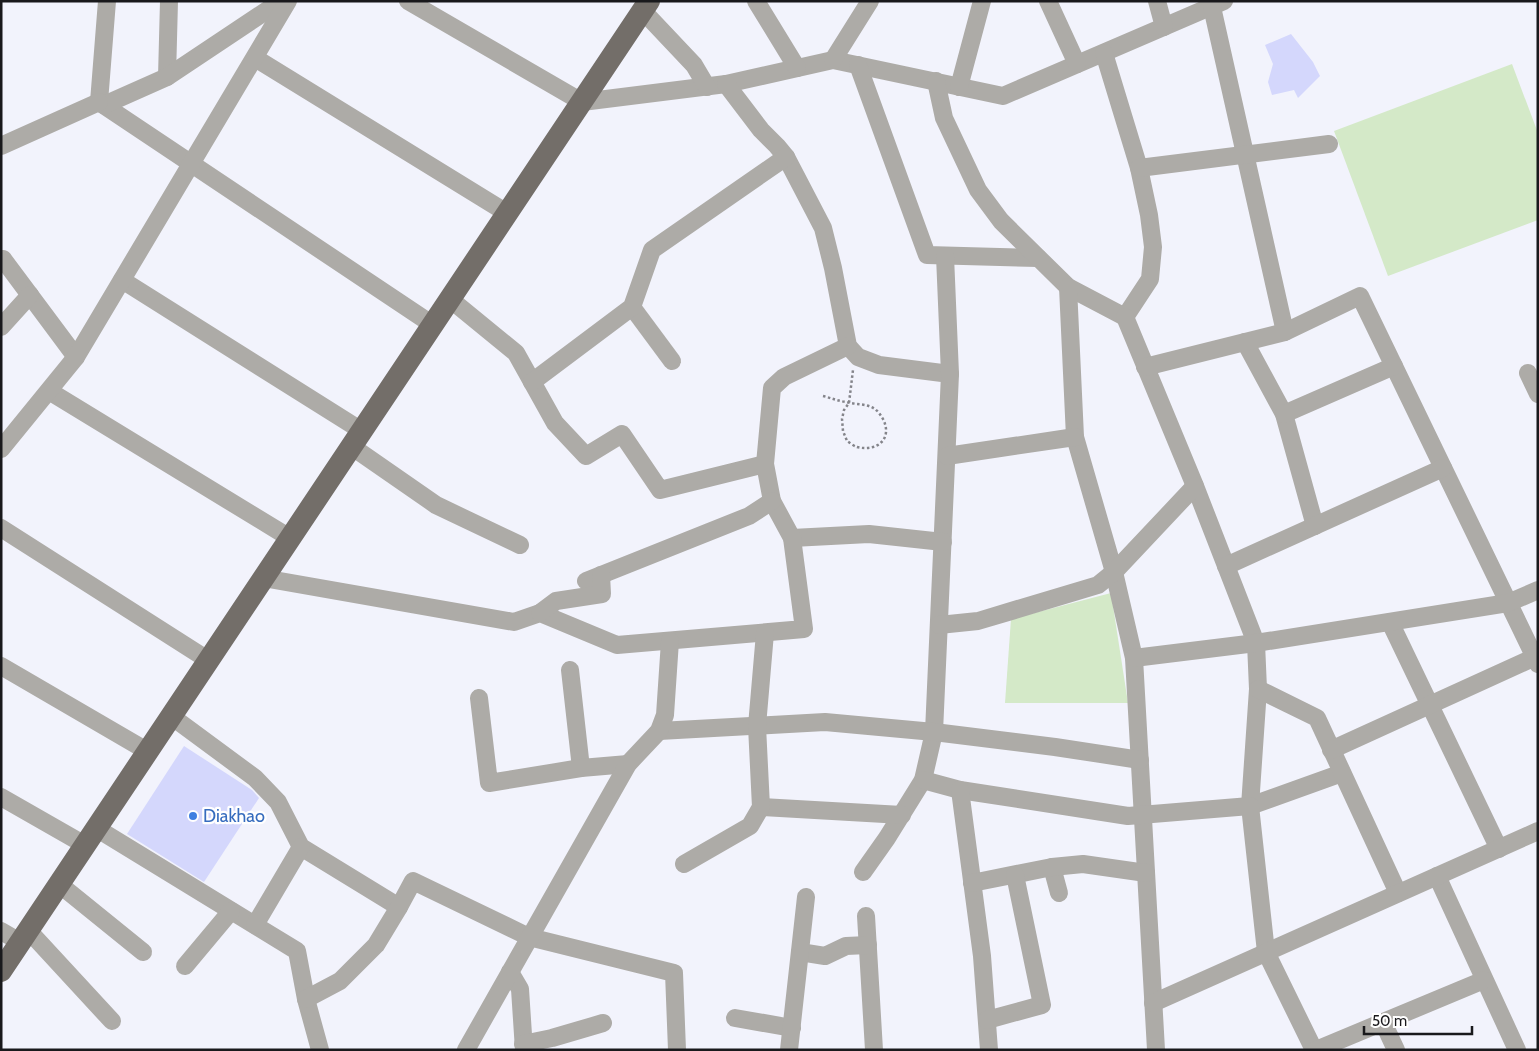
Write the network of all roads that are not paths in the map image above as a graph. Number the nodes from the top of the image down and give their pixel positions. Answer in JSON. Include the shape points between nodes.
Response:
{"nodes":[{"id":1,"x":107,"y":1,"type":"edge"},
{"id":2,"x":169,"y":1,"type":"edge"},
{"id":3,"x":281,"y":1,"type":"edge"},
{"id":4,"x":288,"y":1,"type":"edge"},
{"id":5,"x":408,"y":1,"type":"edge"},
{"id":6,"x":756,"y":1,"type":"edge"},
{"id":7,"x":870,"y":1,"type":"edge"},
{"id":8,"x":982,"y":1,"type":"edge"},
{"id":9,"x":1048,"y":1,"type":"edge"},
{"id":10,"x":1157,"y":1,"type":"edge"},
{"id":11,"x":1218,"y":4,"type":"edge"},
{"id":12,"x":430,"y":6,"type":"edge"},
{"id":13,"x":646,"y":6,"type":"edge"},
{"id":14,"x":1164,"y":27,"type":"junction"},
{"id":15,"x":1104,"y":53,"type":"junction"},
{"id":16,"x":254,"y":58,"type":"junction"},
{"id":17,"x":833,"y":60,"type":"junction"},
{"id":18,"x":1077,"y":64,"type":"junction"},
{"id":19,"x":858,"y":65,"type":"junction"},
{"id":20,"x":797,"y":68,"type":"junction"},
{"id":21,"x":167,"y":77,"type":"junction"},
{"id":22,"x":936,"y":81,"type":"junction"},
{"id":23,"x":726,"y":84,"type":"junction"},
{"id":24,"x":707,"y":86,"type":"junction"},
{"id":25,"x":959,"y":86,"type":"junction"},
{"id":26,"x":582,"y":102,"type":"junction"},
{"id":27,"x":102,"y":104,"type":"junction"},
{"id":28,"x":1329,"y":144,"type":"dead end"},
{"id":29,"x":1,"y":146,"type":"edge"},
{"id":30,"x":1245,"y":155,"type":"junction"},
{"id":31,"x":786,"y":157,"type":"junction"},
{"id":32,"x":191,"y":164,"type":"junction"},
{"id":33,"x":1139,"y":168,"type":"junction"},
{"id":34,"x":507,"y":213,"type":"junction"},
{"id":35,"x":945,"y":256,"type":"junction"},
{"id":36,"x":1038,"y":258,"type":"junction"},
{"id":37,"x":1,"y":259,"type":"edge"},
{"id":38,"x":122,"y":280,"type":"junction"},
{"id":39,"x":1068,"y":287,"type":"junction"},
{"id":40,"x":30,"y":295,"type":"junction"},
{"id":41,"x":450,"y":299,"type":"junction"},
{"id":42,"x":632,"y":307,"type":"junction"},
{"id":43,"x":1125,"y":317,"type":"junction"},
{"id":44,"x":433,"y":325,"type":"junction"},
{"id":45,"x":1,"y":327,"type":"edge"},
{"id":46,"x":1285,"y":332,"type":"junction"},
{"id":47,"x":1245,"y":342,"type":"junction"},
{"id":48,"x":853,"y":351,"type":"junction"},
{"id":49,"x":76,"y":357,"type":"junction"},
{"id":50,"x":672,"y":361,"type":"dead end"},
{"id":51,"x":1394,"y":366,"type":"junction"},
{"id":52,"x":1146,"y":367,"type":"junction"},
{"id":53,"x":1528,"y":373,"type":"dead end"},
{"id":54,"x":950,"y":374,"type":"junction"},
{"id":55,"x":532,"y":382,"type":"junction"},
{"id":56,"x":49,"y":391,"type":"junction"},
{"id":57,"x":1538,"y":394,"type":"edge"},
{"id":58,"x":1284,"y":414,"type":"junction"},
{"id":59,"x":1075,"y":437,"type":"junction"},
{"id":60,"x":357,"y":438,"type":"junction"},
{"id":61,"x":1,"y":449,"type":"edge"},
{"id":62,"x":947,"y":456,"type":"junction"},
{"id":63,"x":765,"y":464,"type":"junction"},
{"id":64,"x":1443,"y":468,"type":"junction"},
{"id":65,"x":1195,"y":486,"type":"junction"},
{"id":66,"x":772,"y":501,"type":"junction"},
{"id":67,"x":1315,"y":526,"type":"junction"},
{"id":68,"x":1,"y":528,"type":"edge"},
{"id":69,"x":290,"y":538,"type":"junction"},
{"id":70,"x":792,"y":538,"type":"junction"},
{"id":71,"x":943,"y":542,"type":"junction"},
{"id":72,"x":520,"y":545,"type":"dead end"},
{"id":73,"x":1226,"y":566,"type":"junction"},
{"id":74,"x":1114,"y":572,"type":"junction"},
{"id":75,"x":263,"y":578,"type":"junction"},
{"id":76,"x":1538,"y":590,"type":"edge"},
{"id":77,"x":1508,"y":603,"type":"junction"},
{"id":78,"x":540,"y":613,"type":"junction"},
{"id":79,"x":1390,"y":622,"type":"junction"},
{"id":80,"x":939,"y":625,"type":"junction"},
{"id":81,"x":765,"y":632,"type":"junction"},
{"id":82,"x":670,"y":641,"type":"junction"},
{"id":83,"x":1256,"y":643,"type":"junction"},
{"id":84,"x":1134,"y":658,"type":"junction"},
{"id":85,"x":208,"y":660,"type":"junction"},
{"id":86,"x":1536,"y":661,"type":"edge"},
{"id":87,"x":1,"y":666,"type":"edge"},
{"id":88,"x":570,"y":670,"type":"dead end"},
{"id":89,"x":1258,"y":689,"type":"junction"},
{"id":90,"x":479,"y":698,"type":"dead end"},
{"id":91,"x":1430,"y":705,"type":"junction"},
{"id":92,"x":171,"y":716,"type":"junction"},
{"id":93,"x":757,"y":726,"type":"junction"},
{"id":94,"x":660,"y":732,"type":"junction"},
{"id":95,"x":934,"y":732,"type":"junction"},
{"id":96,"x":1331,"y":750,"type":"junction"},
{"id":97,"x":148,"y":751,"type":"junction"},
{"id":98,"x":1140,"y":760,"type":"junction"},
{"id":99,"x":628,"y":764,"type":"junction"},
{"id":100,"x":581,"y":768,"type":"junction"},
{"id":101,"x":1342,"y":773,"type":"junction"},
{"id":102,"x":923,"y":780,"type":"junction"},
{"id":103,"x":960,"y":790,"type":"junction"},
{"id":104,"x":1,"y":797,"type":"edge"},
{"id":105,"x":1250,"y":806,"type":"junction"},
{"id":106,"x":762,"y":807,"type":"junction"},
{"id":107,"x":902,"y":815,"type":"junction"},
{"id":108,"x":1143,"y":815,"type":"junction"},
{"id":109,"x":1538,"y":831,"type":"edge"},
{"id":110,"x":90,"y":836,"type":"junction"},
{"id":111,"x":301,"y":847,"type":"junction"},
{"id":112,"x":1499,"y":849,"type":"junction"},
{"id":113,"x":684,"y":864,"type":"dead end"},
{"id":114,"x":1052,"y":867,"type":"junction"},
{"id":115,"x":863,"y":872,"type":"dead end"},
{"id":116,"x":1015,"y":874,"type":"junction"},
{"id":117,"x":1146,"y":874,"type":"junction"},
{"id":118,"x":1437,"y":876,"type":"junction"},
{"id":119,"x":972,"y":883,"type":"junction"},
{"id":120,"x":59,"y":884,"type":"junction"},
{"id":121,"x":1059,"y":893,"type":"dead end"},
{"id":122,"x":1398,"y":894,"type":"junction"},
{"id":123,"x":806,"y":897,"type":"dead end"},
{"id":124,"x":400,"y":907,"type":"junction"},
{"id":125,"x":232,"y":910,"type":"junction"},
{"id":126,"x":866,"y":916,"type":"dead end"},
{"id":127,"x":255,"y":925,"type":"junction"},
{"id":128,"x":16,"y":935,"type":"edge"},
{"id":129,"x":529,"y":937,"type":"junction"},
{"id":130,"x":868,"y":945,"type":"junction"},
{"id":131,"x":143,"y":952,"type":"dead end"},
{"id":132,"x":800,"y":952,"type":"junction"},
{"id":133,"x":1266,"y":952,"type":"junction"},
{"id":134,"x":185,"y":966,"type":"dead end"},
{"id":135,"x":1,"y":971,"type":"edge"},
{"id":136,"x":510,"y":972,"type":"junction"},
{"id":137,"x":1484,"y":980,"type":"junction"},
{"id":138,"x":306,"y":999,"type":"junction"},
{"id":139,"x":1153,"y":1003,"type":"junction"},
{"id":140,"x":735,"y":1018,"type":"dead end"},
{"id":141,"x":987,"y":1020,"type":"junction"},
{"id":142,"x":112,"y":1021,"type":"dead end"},
{"id":143,"x":1383,"y":1022,"type":"junction"},
{"id":144,"x":603,"y":1023,"type":"dead end"},
{"id":145,"x":792,"y":1028,"type":"junction"},
{"id":146,"x":523,"y":1047,"type":"edge"},
{"id":147,"x":320,"y":1050,"type":"edge"},
{"id":148,"x":466,"y":1050,"type":"edge"},
{"id":149,"x":677,"y":1050,"type":"edge"},
{"id":150,"x":789,"y":1050,"type":"edge"},
{"id":151,"x":874,"y":1050,"type":"edge"},
{"id":152,"x":989,"y":1050,"type":"edge"},
{"id":153,"x":1156,"y":1050,"type":"edge"},
{"id":154,"x":1315,"y":1050,"type":"edge"},
{"id":155,"x":1396,"y":1050,"type":"edge"},
{"id":156,"x":1517,"y":1050,"type":"edge"}],
"edges":[{"from":1,"to":27,"type":"street"},
{"from":2,"to":21,"type":"street"},
{"from":3,"to":21,"type":"street"},
{"from":4,"to":16,"type":"street"},
{"from":5,"to":12,"type":"street"},
{"from":6,"to":20,"type":"street"},
{"from":7,"to":17,"type":"street"},
{"from":8,"to":25,"type":"street"},
{"from":9,"to":18,"type":"street"},
{"from":10,"to":14,"type":"street"},
{"from":11,"to":14,"type":"street"},
{"from":11,"to":30,"type":"street"},
{"from":12,"to":26,"type":"street"},
{"from":13,"to":24,"type":"street"},
{"from":13,"to":26,"type":"main road"},
{"from":14,"to":15,"type":"street"},
{"from":15,"to":18,"type":"street"},
{"from":15,"to":33,"type":"street"},
{"from":16,"to":32,"type":"street"},
{"from":16,"to":34,"type":"street"},
{"from":17,"to":19,"type":"street"},
{"from":17,"to":20,"type":"street"},
{"from":18,"to":25,"type":"street","via":[[1003,96]]},
{"from":19,"to":22,"type":"street"},
{"from":19,"to":35,"type":"street","via":[[927,255]]},
{"from":20,"to":23,"type":"street"},
{"from":21,"to":27,"type":"street"},
{"from":22,"to":25,"type":"street"},
{"from":22,"to":36,"type":"street","via":[[944,118],[978,190],[1001,221]]},
{"from":23,"to":24,"type":"street"},
{"from":23,"to":31,"type":"street"},
{"from":24,"to":26,"type":"street"},
{"from":26,"to":34,"type":"main road"},
{"from":27,"to":29,"type":"street"},
{"from":27,"to":32,"type":"street"},
{"from":28,"to":30,"type":"street"},
{"from":30,"to":33,"type":"street"},
{"from":30,"to":46,"type":"street"},
{"from":31,"to":42,"type":"street","via":[[652,250]]},
{"from":31,"to":48,"type":"street","via":[[822,228]]},
{"from":32,"to":38,"type":"street"},
{"from":32,"to":44,"type":"street"},
{"from":33,"to":43,"type":"street","via":[[1153,247],[1150,280]]},
{"from":34,"to":41,"type":"main road"},
{"from":35,"to":36,"type":"street"},
{"from":35,"to":54,"type":"street"},
{"from":36,"to":39,"type":"street"},
{"from":37,"to":40,"type":"street"},
{"from":38,"to":49,"type":"street"},
{"from":38,"to":60,"type":"street"},
{"from":39,"to":43,"type":"street"},
{"from":39,"to":59,"type":"street"},
{"from":40,"to":45,"type":"street"},
{"from":40,"to":49,"type":"street"},
{"from":41,"to":44,"type":"main road"},
{"from":41,"to":55,"type":"street","via":[[516,353]]},
{"from":42,"to":50,"type":"street"},
{"from":42,"to":55,"type":"street"},
{"from":43,"to":52,"type":"street"},
{"from":44,"to":60,"type":"main road"},
{"from":46,"to":47,"type":"street"},
{"from":46,"to":51,"type":"street","via":[[1360,296]]},
{"from":47,"to":52,"type":"street"},
{"from":47,"to":58,"type":"street"},
{"from":48,"to":54,"type":"street","via":[[880,365]]},
{"from":48,"to":63,"type":"street","via":[[784,377],[772,388]]},
{"from":49,"to":56,"type":"street"},
{"from":51,"to":58,"type":"street"},
{"from":51,"to":64,"type":"street"},
{"from":52,"to":65,"type":"street"},
{"from":53,"to":57,"type":"street"},
{"from":54,"to":62,"type":"street"},
{"from":55,"to":63,"type":"street","via":[[555,423],[586,456],[622,434],[660,490]]},
{"from":56,"to":61,"type":"street"},
{"from":56,"to":69,"type":"street"},
{"from":58,"to":67,"type":"street"},
{"from":59,"to":62,"type":"street"},
{"from":59,"to":74,"type":"street"},
{"from":60,"to":69,"type":"main road"},
{"from":60,"to":72,"type":"street","via":[[436,505]]},
{"from":62,"to":71,"type":"street"},
{"from":63,"to":66,"type":"street"},
{"from":64,"to":67,"type":"street"},
{"from":64,"to":77,"type":"street"},
{"from":65,"to":73,"type":"street"},
{"from":65,"to":74,"type":"street"},
{"from":66,"to":70,"type":"street"},
{"from":66,"to":78,"type":"street","via":[[749,516],[594,578],[602,594],[556,602]]},
{"from":67,"to":73,"type":"street"},
{"from":68,"to":85,"type":"street"},
{"from":69,"to":75,"type":"main road"},
{"from":70,"to":71,"type":"street","via":[[869,534]]},
{"from":70,"to":81,"type":"street","via":[[804,629]]},
{"from":71,"to":80,"type":"street"},
{"from":73,"to":83,"type":"street"},
{"from":74,"to":80,"type":"street","via":[[1098,586],[978,622]]},
{"from":74,"to":84,"type":"street"},
{"from":75,"to":78,"type":"street","via":[[514,622]]},
{"from":75,"to":85,"type":"main road"},
{"from":76,"to":77,"type":"street"},
{"from":77,"to":79,"type":"street"},
{"from":77,"to":86,"type":"street"},
{"from":78,"to":82,"type":"street","via":[[618,645]]},
{"from":79,"to":83,"type":"street"},
{"from":79,"to":91,"type":"street"},
{"from":80,"to":95,"type":"street"},
{"from":81,"to":82,"type":"street"},
{"from":81,"to":93,"type":"street"},
{"from":82,"to":94,"type":"street","via":[[665,715]]},
{"from":83,"to":84,"type":"street"},
{"from":83,"to":89,"type":"street"},
{"from":84,"to":98,"type":"street"},
{"from":85,"to":92,"type":"main road"},
{"from":86,"to":91,"type":"street"},
{"from":87,"to":97,"type":"street"},
{"from":88,"to":100,"type":"street"},
{"from":89,"to":96,"type":"street","via":[[1317,718]]},
{"from":89,"to":105,"type":"street"},
{"from":90,"to":100,"type":"street","via":[[489,783]]},
{"from":91,"to":96,"type":"street"},
{"from":91,"to":112,"type":"street"},
{"from":92,"to":97,"type":"main road"},
{"from":92,"to":111,"type":"street","via":[[255,778],[278,802]]},
{"from":93,"to":94,"type":"street"},
{"from":93,"to":95,"type":"street","via":[[825,722]]},
{"from":93,"to":106,"type":"street"},
{"from":94,"to":99,"type":"street"},
{"from":95,"to":98,"type":"street"},
{"from":95,"to":102,"type":"street"},
{"from":96,"to":101,"type":"street"},
{"from":97,"to":110,"type":"main road"},
{"from":98,"to":108,"type":"street"},
{"from":99,"to":100,"type":"street"},
{"from":99,"to":129,"type":"street"},
{"from":101,"to":105,"type":"street"},
{"from":101,"to":122,"type":"street"},
{"from":102,"to":103,"type":"street"},
{"from":102,"to":107,"type":"street"},
{"from":103,"to":108,"type":"street","via":[[1128,816]]},
{"from":103,"to":119,"type":"street"},
{"from":104,"to":110,"type":"street"},
{"from":105,"to":108,"type":"street"},
{"from":105,"to":133,"type":"street"},
{"from":106,"to":107,"type":"street"},
{"from":106,"to":113,"type":"street","via":[[750,826]]},
{"from":107,"to":115,"type":"street"},
{"from":108,"to":117,"type":"street"},
{"from":109,"to":112,"type":"street"},
{"from":110,"to":120,"type":"main road"},
{"from":110,"to":125,"type":"street"},
{"from":111,"to":124,"type":"street"},
{"from":111,"to":127,"type":"street"},
{"from":112,"to":118,"type":"street"},
{"from":114,"to":116,"type":"street"},
{"from":114,"to":117,"type":"street","via":[[1084,864]]},
{"from":114,"to":121,"type":"street"},
{"from":116,"to":119,"type":"street"},
{"from":116,"to":141,"type":"street","via":[[1042,1005]]},
{"from":117,"to":139,"type":"street"},
{"from":118,"to":122,"type":"street"},
{"from":118,"to":137,"type":"street"},
{"from":119,"to":141,"type":"street"},
{"from":120,"to":128,"type":"main road"},
{"from":120,"to":131,"type":"street"},
{"from":122,"to":133,"type":"street"},
{"from":123,"to":132,"type":"street"},
{"from":124,"to":129,"type":"street","via":[[413,881]]},
{"from":124,"to":138,"type":"street","via":[[376,945],[340,981]]},
{"from":125,"to":127,"type":"street"},
{"from":125,"to":134,"type":"street"},
{"from":126,"to":130,"type":"street"},
{"from":127,"to":138,"type":"street","via":[[297,950]]},
{"from":128,"to":135,"type":"main road"},
{"from":128,"to":142,"type":"street"},
{"from":129,"to":136,"type":"street"},
{"from":129,"to":149,"type":"street","via":[[674,973]]},
{"from":130,"to":132,"type":"street","via":[[846,946],[826,956]]},
{"from":130,"to":151,"type":"street"},
{"from":132,"to":145,"type":"street"},
{"from":133,"to":139,"type":"street"},
{"from":133,"to":154,"type":"street"},
{"from":136,"to":146,"type":"street","via":[[520,989]]},
{"from":136,"to":148,"type":"street"},
{"from":137,"to":143,"type":"street"},
{"from":137,"to":156,"type":"street"},
{"from":138,"to":147,"type":"street"},
{"from":139,"to":153,"type":"street"},
{"from":140,"to":145,"type":"street"},
{"from":141,"to":152,"type":"street"},
{"from":143,"to":154,"type":"street"},
{"from":143,"to":155,"type":"street"},
{"from":144,"to":146,"type":"street"},
{"from":145,"to":150,"type":"street"}]}
